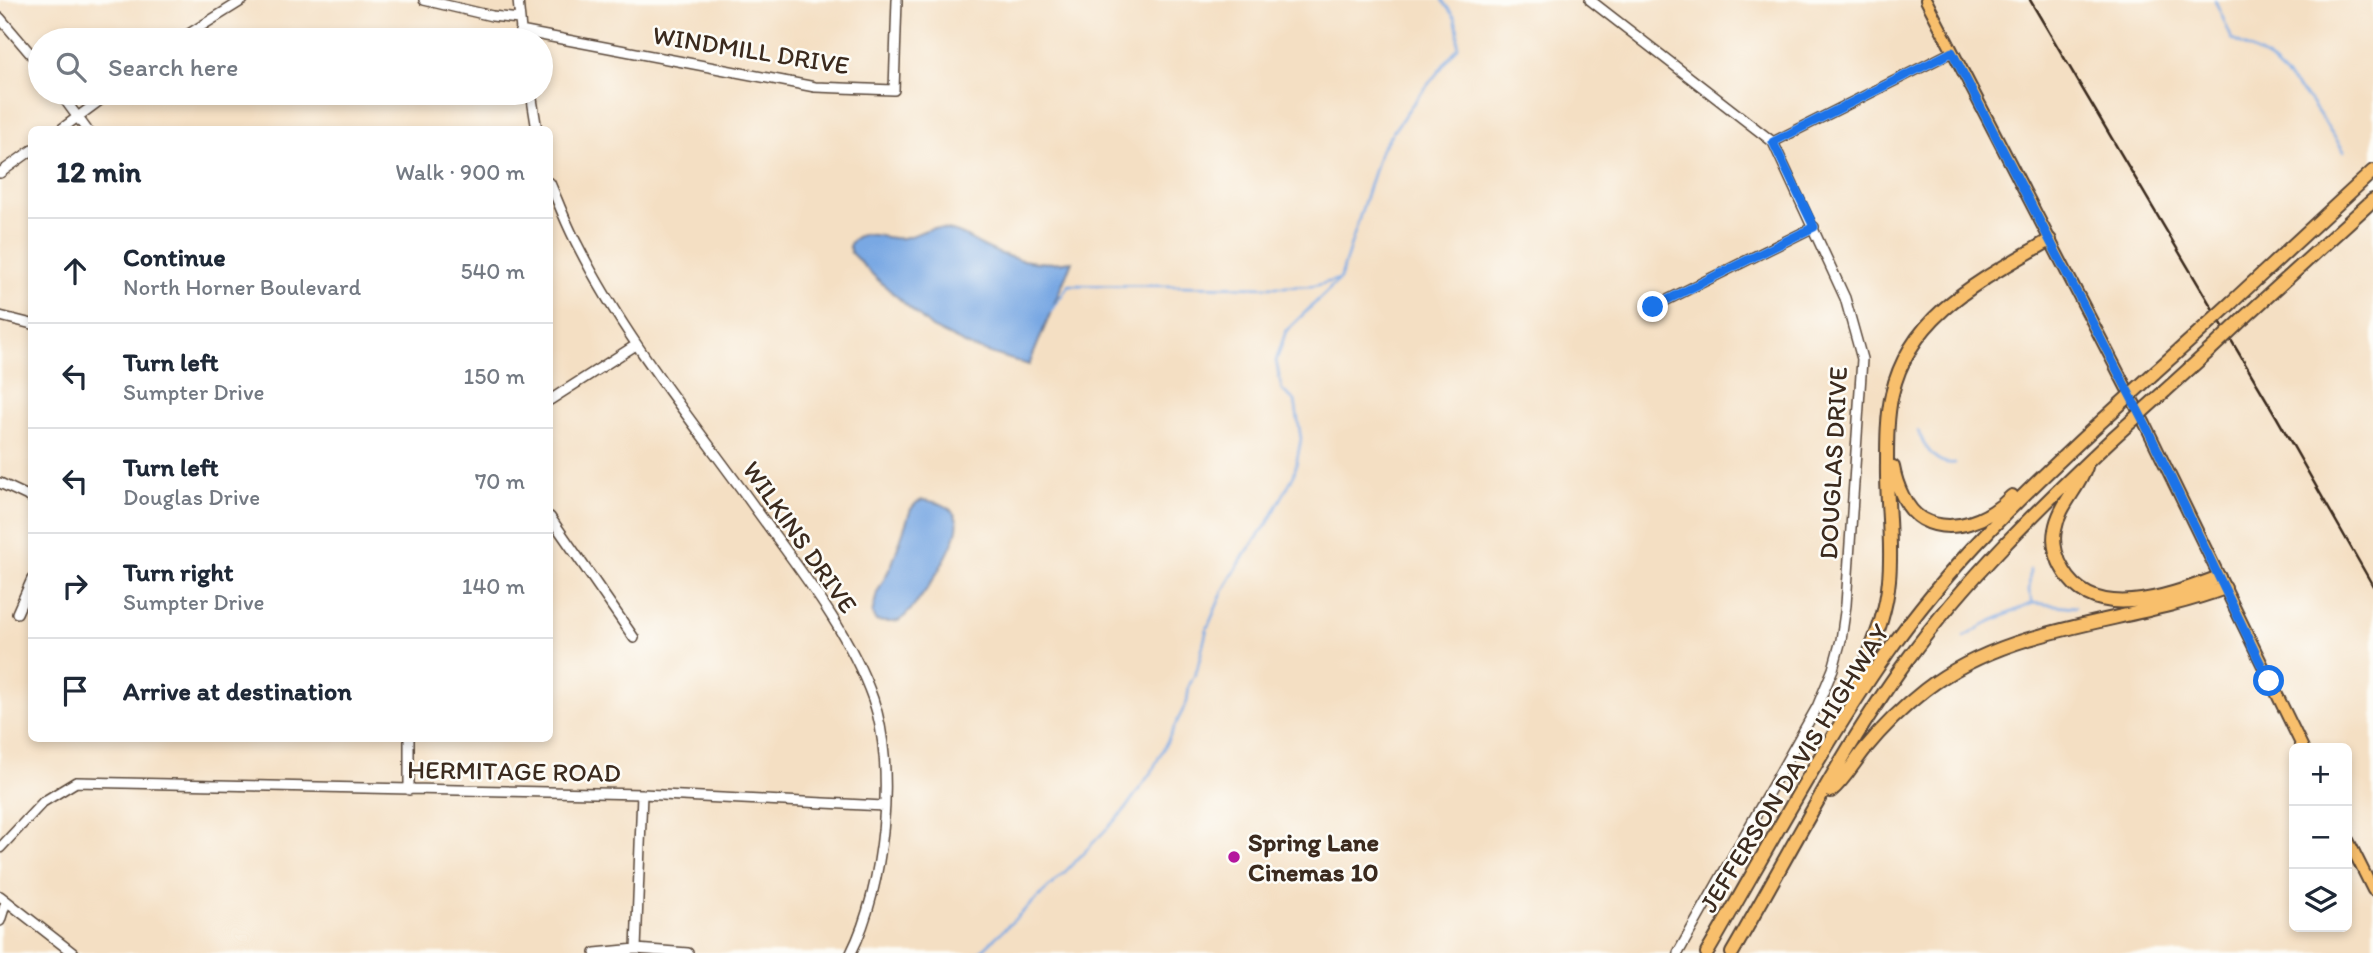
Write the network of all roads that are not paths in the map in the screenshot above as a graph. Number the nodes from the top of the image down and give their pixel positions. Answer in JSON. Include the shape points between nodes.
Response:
{"nodes":[{"id":1,"x":243,"y":0,"type":"edge"},
{"id":2,"x":424,"y":0,"type":"edge"},
{"id":3,"x":518,"y":0,"type":"edge"},
{"id":4,"x":897,"y":0,"type":"edge"},
{"id":5,"x":1590,"y":0,"type":"edge"},
{"id":6,"x":1926,"y":0,"type":"edge"},
{"id":7,"x":0,"y":18,"type":"edge"},
{"id":8,"x":519,"y":19,"type":"junction"},
{"id":9,"x":198,"y":28,"type":"edge"},
{"id":10,"x":520,"y":28,"type":"edge"},
{"id":11,"x":553,"y":42,"type":"edge"},
{"id":12,"x":28,"y":51,"type":"edge"},
{"id":13,"x":1952,"y":52,"type":"junction"},
{"id":14,"x":69,"y":105,"type":"edge"},
{"id":15,"x":94,"y":105,"type":"edge"},
{"id":16,"x":533,"y":105,"type":"edge"},
{"id":17,"x":78,"y":117,"type":"junction"},
{"id":18,"x":66,"y":126,"type":"edge"},
{"id":19,"x":84,"y":126,"type":"edge"},
{"id":20,"x":536,"y":126,"type":"edge"},
{"id":21,"x":1773,"y":142,"type":"junction"},
{"id":22,"x":28,"y":153,"type":"edge"},
{"id":23,"x":2373,"y":171,"type":"edge"},
{"id":24,"x":0,"y":173,"type":"edge"},
{"id":25,"x":553,"y":190,"type":"edge"},
{"id":26,"x":2373,"y":200,"type":"edge"},
{"id":27,"x":1814,"y":227,"type":"junction"},
{"id":28,"x":2050,"y":240,"type":"junction"},
{"id":29,"x":1653,"y":307,"type":"dead end"},
{"id":30,"x":0,"y":316,"type":"edge"},
{"id":31,"x":28,"y":323,"type":"edge"},
{"id":32,"x":636,"y":345,"type":"junction"},
{"id":33,"x":553,"y":398,"type":"edge"},
{"id":34,"x":1888,"y":444,"type":"junction"},
{"id":35,"x":2064,"y":456,"type":"junction"},
{"id":36,"x":2087,"y":463,"type":"junction"},
{"id":37,"x":0,"y":483,"type":"edge"},
{"id":38,"x":28,"y":496,"type":"edge"},
{"id":39,"x":553,"y":521,"type":"edge"},
{"id":40,"x":2222,"y":583,"type":"junction"},
{"id":41,"x":28,"y":588,"type":"edge"},
{"id":42,"x":17,"y":612,"type":"dead end"},
{"id":43,"x":634,"y":638,"type":"dead end"},
{"id":44,"x":1850,"y":710,"type":"junction"},
{"id":45,"x":409,"y":742,"type":"edge"},
{"id":46,"x":2301,"y":743,"type":"edge"},
{"id":47,"x":410,"y":790,"type":"junction"},
{"id":48,"x":642,"y":794,"type":"junction"},
{"id":49,"x":1820,"y":800,"type":"junction"},
{"id":50,"x":884,"y":806,"type":"junction"},
{"id":51,"x":0,"y":848,"type":"edge"},
{"id":52,"x":2352,"y":848,"type":"edge"},
{"id":53,"x":2373,"y":890,"type":"edge"},
{"id":54,"x":3,"y":899,"type":"edge"},
{"id":55,"x":0,"y":921,"type":"edge"},
{"id":56,"x":636,"y":949,"type":"junction"},
{"id":57,"x":73,"y":953,"type":"edge"},
{"id":58,"x":595,"y":953,"type":"edge"},
{"id":59,"x":688,"y":953,"type":"edge"},
{"id":60,"x":851,"y":953,"type":"edge"},
{"id":61,"x":1678,"y":953,"type":"edge"},
{"id":62,"x":1707,"y":953,"type":"edge"},
{"id":63,"x":1732,"y":953,"type":"edge"}],
"edges":[{"from":1,"to":9,"type":"street"},
{"from":2,"to":8,"type":"street"},
{"from":3,"to":8,"type":"street"},
{"from":4,"to":11,"type":"street","name":"WINDMILL DRIVE","via":[[894,89],[815,87]]},
{"from":5,"to":21,"type":"street","name":"DOUGLAS DRIVE"},
{"from":6,"to":13,"type":"main road"},
{"from":7,"to":12,"type":"street"},
{"from":8,"to":10,"type":"street"},
{"from":13,"to":21,"type":"street"},
{"from":13,"to":28,"type":"main road"},
{"from":14,"to":17,"type":"street"},
{"from":15,"to":17,"type":"street"},
{"from":16,"to":20,"type":"street"},
{"from":17,"to":18,"type":"street"},
{"from":17,"to":19,"type":"street"},
{"from":21,"to":27,"type":"street","name":"DOUGLAS DRIVE"},
{"from":22,"to":24,"type":"street"},
{"from":23,"to":35,"type":"highway","name":"JEFFERSON DAVIS HIGHWAY","bridge":true},
{"from":25,"to":32,"type":"street","name":"WILKINS DRIVE","via":[[578,246]]},
{"from":26,"to":36,"type":"highway","name":"JEFFERSON DAVIS HIGHWAY","bridge":true},
{"from":27,"to":29,"type":"street"},
{"from":27,"to":61,"type":"street","name":"DOUGLAS DRIVE","via":[[1845,298],[1862,359],[1841,640],[1817,707]]},
{"from":28,"to":34,"type":"highway","via":[[1965,290],[1922,330],[1901,366],[1892,394]]},
{"from":28,"to":40,"type":"main road"},
{"from":30,"to":31,"type":"street"},
{"from":32,"to":33,"type":"street"},
{"from":32,"to":50,"type":"street","name":"WILKINS DRIVE","via":[[844,637],[874,706],[883,744]]},
{"from":34,"to":35,"type":"highway","via":[[1902,494],[1920,518],[1937,524],[1984,519],[2031,477]]},
{"from":34,"to":44,"type":"highway","via":[[1889,583],[1881,625]]},
{"from":35,"to":44,"type":"highway","name":"JEFFERSON DAVIS HIGHWAY","via":[[1979,541],[1927,602]]},
{"from":36,"to":40,"type":"highway","via":[[2054,532],[2057,558],[2081,590],[2124,602]]},
{"from":36,"to":49,"type":"highway","name":"JEFFERSON DAVIS HIGHWAY","via":[[2016,531],[1948,607],[1905,663]]},
{"from":37,"to":38,"type":"street"},
{"from":39,"to":43,"type":"street"},
{"from":40,"to":46,"type":"main road"},
{"from":40,"to":49,"type":"highway","via":[[2194,599],[2032,637],[1964,665],[1892,719]]},
{"from":41,"to":42,"type":"street"},
{"from":44,"to":62,"type":"highway","name":"JEFFERSON DAVIS HIGHWAY"},
{"from":45,"to":47,"type":"street"},
{"from":47,"to":48,"type":"street","name":"HERMITAGE ROAD"},
{"from":47,"to":51,"type":"street","name":"HERMITAGE ROAD","via":[[76,782],[43,802]]},
{"from":48,"to":50,"type":"street","name":"HERMITAGE ROAD"},
{"from":48,"to":56,"type":"street"},
{"from":49,"to":63,"type":"highway","name":"JEFFERSON DAVIS HIGHWAY"},
{"from":50,"to":60,"type":"street","name":"WILKINS DRIVE","via":[[876,879]]},
{"from":52,"to":53,"type":"main road"},
{"from":54,"to":55,"type":"street"},
{"from":54,"to":57,"type":"street"},
{"from":56,"to":58,"type":"street"},
{"from":56,"to":59,"type":"street"}]}
